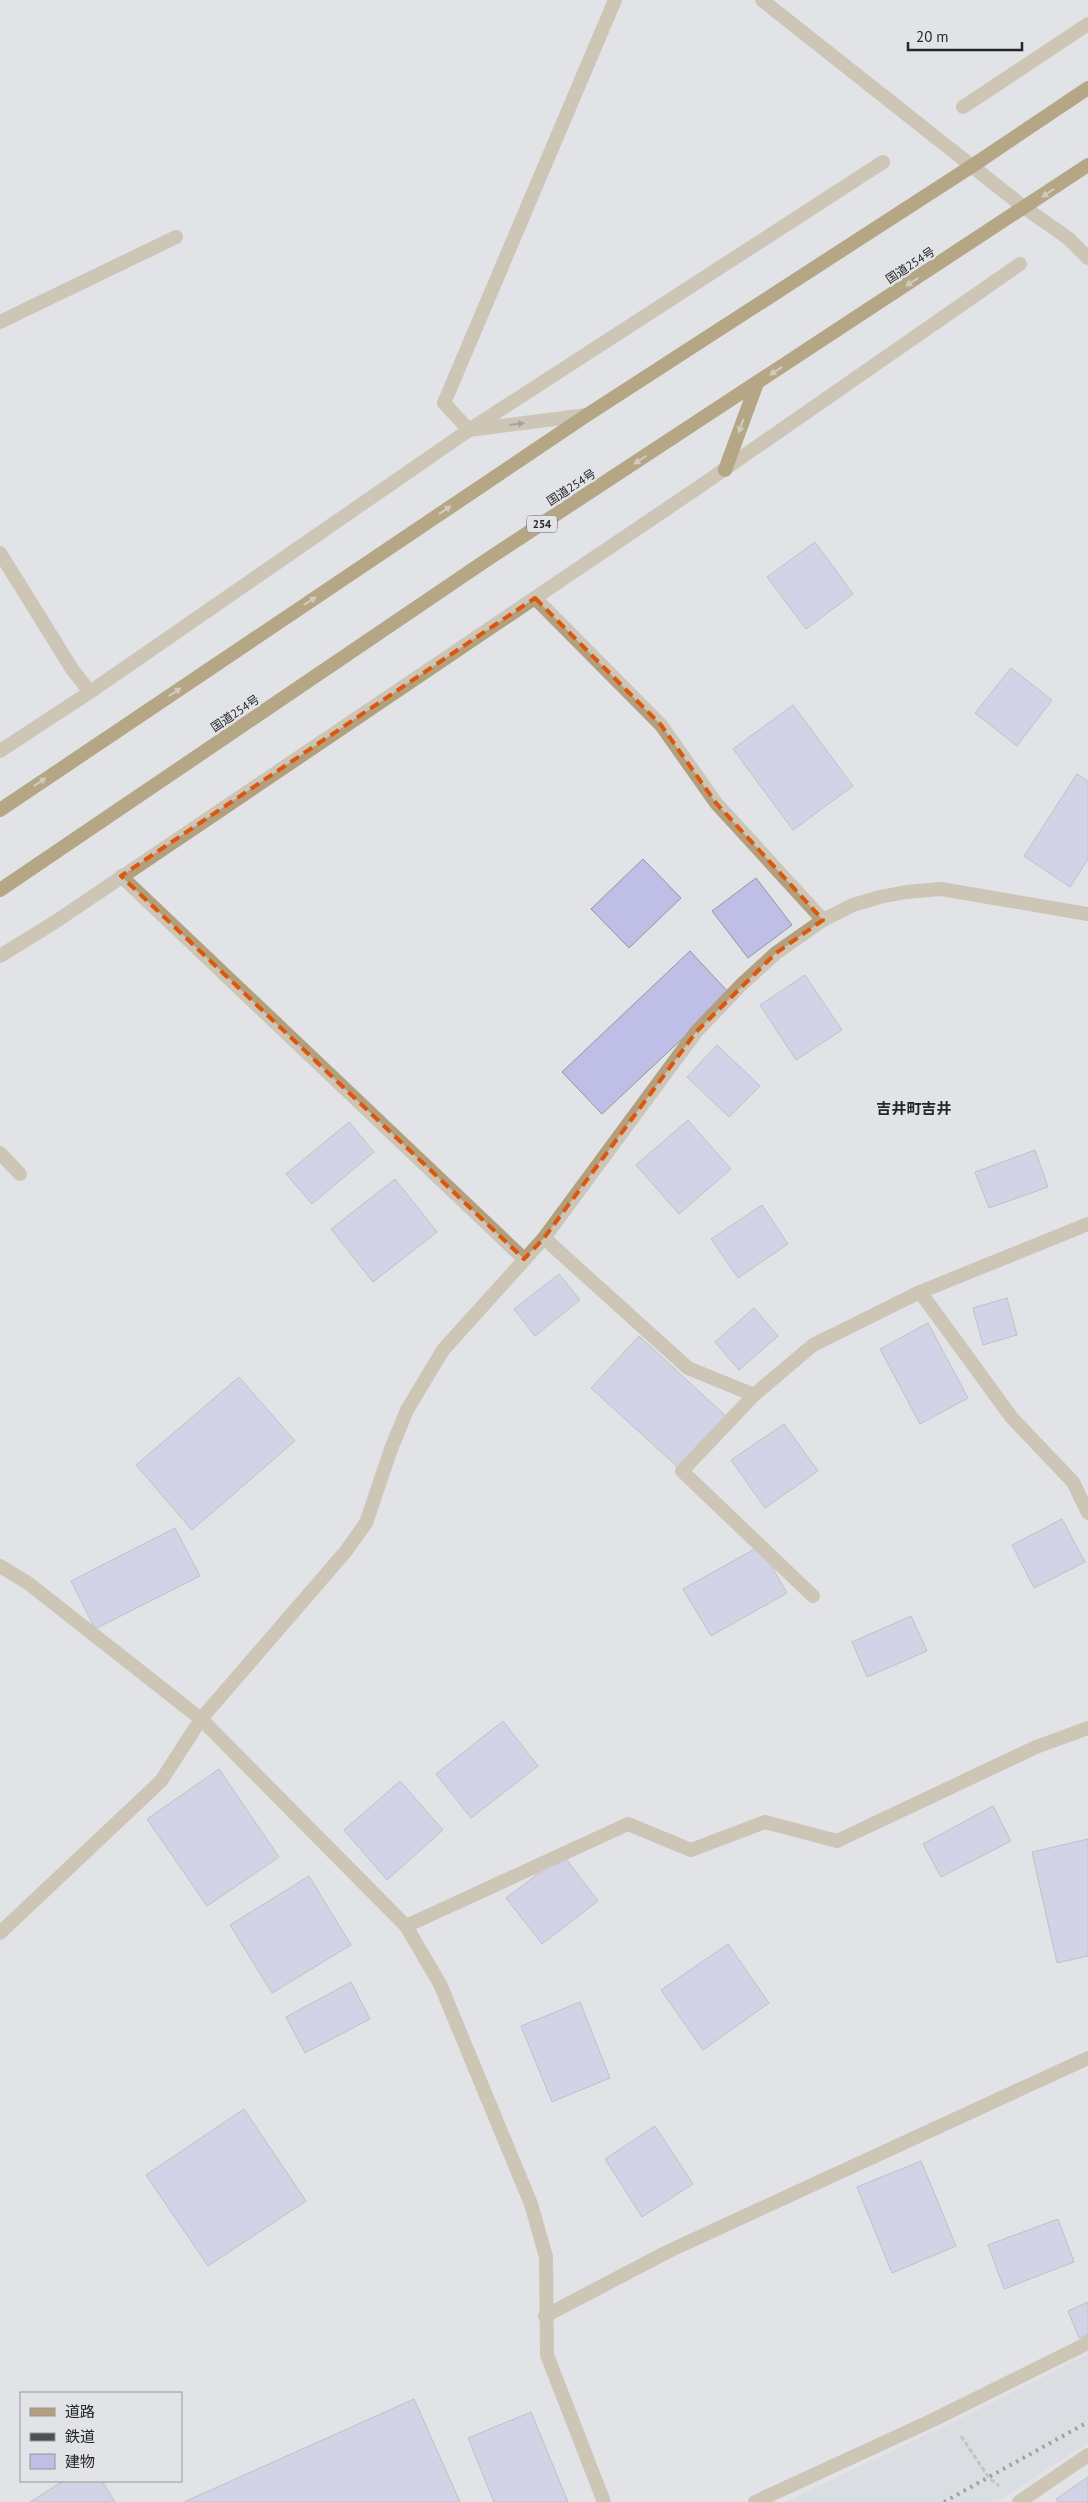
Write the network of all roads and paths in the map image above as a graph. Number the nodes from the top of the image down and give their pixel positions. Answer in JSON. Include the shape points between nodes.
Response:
{"nodes":[{"id":1,"x":615,"y":0,"type":"edge"},
{"id":2,"x":762,"y":0,"type":"edge"},
{"id":3,"x":1088,"y":24,"type":"edge"},
{"id":4,"x":1088,"y":88,"type":"edge"},
{"id":5,"x":963,"y":107,"type":"dead end"},
{"id":6,"x":883,"y":162,"type":"dead end"},
{"id":7,"x":1088,"y":165,"type":"edge"},
{"id":8,"x":972,"y":166,"type":"junction"},
{"id":9,"x":1025,"y":208,"type":"junction"},
{"id":10,"x":176,"y":237,"type":"dead end"},
{"id":11,"x":1088,"y":258,"type":"edge"},
{"id":12,"x":1020,"y":264,"type":"dead end"},
{"id":13,"x":0,"y":322,"type":"edge"},
{"id":14,"x":757,"y":383,"type":"junction"},
{"id":15,"x":587,"y":415,"type":"junction"},
{"id":16,"x":468,"y":430,"type":"junction"},
{"id":17,"x":725,"y":470,"type":"junction"},
{"id":18,"x":0,"y":553,"type":"edge"},
{"id":19,"x":535,"y":598,"type":"junction"},
{"id":20,"x":90,"y":692,"type":"junction"},
{"id":21,"x":0,"y":751,"type":"edge"},
{"id":22,"x":0,"y":810,"type":"edge"},
{"id":23,"x":121,"y":876,"type":"junction"},
{"id":24,"x":0,"y":890,"type":"edge"},
{"id":25,"x":1088,"y":914,"type":"edge"},
{"id":26,"x":824,"y":920,"type":"junction"},
{"id":27,"x":0,"y":956,"type":"edge"},
{"id":28,"x":0,"y":1153,"type":"edge"},
{"id":29,"x":20,"y":1174,"type":"dead end"},
{"id":30,"x":1088,"y":1224,"type":"edge"},
{"id":31,"x":544,"y":1238,"type":"junction"},
{"id":32,"x":524,"y":1259,"type":"junction"},
{"id":33,"x":920,"y":1292,"type":"junction"},
{"id":34,"x":754,"y":1396,"type":"junction"},
{"id":35,"x":1088,"y":1513,"type":"edge"},
{"id":36,"x":0,"y":1566,"type":"edge"},
{"id":37,"x":813,"y":1596,"type":"dead end"},
{"id":38,"x":201,"y":1719,"type":"junction"},
{"id":39,"x":1088,"y":1728,"type":"edge"},
{"id":40,"x":406,"y":1926,"type":"junction"},
{"id":41,"x":0,"y":1933,"type":"edge"},
{"id":42,"x":1088,"y":2058,"type":"edge"},
{"id":43,"x":545,"y":2316,"type":"junction"},
{"id":44,"x":1088,"y":2343,"type":"edge"},
{"id":45,"x":948,"y":2412,"type":"junction"},
{"id":46,"x":1088,"y":2455,"type":"edge"},
{"id":47,"x":604,"y":2502,"type":"edge"},
{"id":48,"x":755,"y":2502,"type":"edge"},
{"id":49,"x":1019,"y":2502,"type":"edge"}],
"edges":[{"from":1,"to":16,"type":"street","via":[[444,403]]},
{"from":2,"to":8,"type":"street"},
{"from":3,"to":5,"type":"street"},
{"from":4,"to":8,"type":"highway"},
{"from":6,"to":16,"type":"street"},
{"from":7,"to":9,"type":"highway","name":"国道254号","number":"254","one_way":true},
{"from":8,"to":9,"type":"street"},
{"from":8,"to":15,"type":"highway"},
{"from":9,"to":11,"type":"street","via":[[1068,238]]},
{"from":9,"to":14,"type":"highway","name":"国道254号","number":"254","one_way":true},
{"from":10,"to":13,"type":"street"},
{"from":12,"to":17,"type":"street"},
{"from":14,"to":17,"type":"highway","one_way":true},
{"from":14,"to":24,"type":"highway","name":"国道254号","number":"254","one_way":true,"via":[[491,557]]},
{"from":16,"to":15,"type":"street","one_way":true},
{"from":22,"to":15,"type":"highway","one_way":true},
{"from":16,"to":20,"type":"street"},
{"from":17,"to":19,"type":"street"},
{"from":18,"to":20,"type":"street","via":[[72,669]]},
{"from":19,"to":23,"type":"street"},
{"from":19,"to":26,"type":"street","via":[[661,724],[716,803]]},
{"from":20,"to":21,"type":"street"},
{"from":23,"to":27,"type":"street"},
{"from":23,"to":32,"type":"street"},
{"from":25,"to":26,"type":"street","via":[[941,889],[880,897],[853,905]]},
{"from":26,"to":31,"type":"street","via":[[776,954],[696,1032]]},
{"from":28,"to":29,"type":"street"},
{"from":30,"to":33,"type":"street"},
{"from":31,"to":32,"type":"street"},
{"from":31,"to":34,"type":"street","via":[[688,1368]]},
{"from":32,"to":38,"type":"street","via":[[443,1350],[421,1384],[391,1449],[366,1523],[346,1551]]},
{"from":33,"to":34,"type":"street","via":[[813,1345]]},
{"from":33,"to":35,"type":"street","via":[[1012,1418],[1073,1482]]},
{"from":34,"to":37,"type":"street","via":[[682,1471]]},
{"from":36,"to":38,"type":"street","via":[[28,1584]]},
{"from":38,"to":40,"type":"street"},
{"from":38,"to":41,"type":"street","via":[[162,1781]]},
{"from":39,"to":40,"type":"street","via":[[1036,1747],[837,1841],[765,1822],[692,1850],[628,1824]]},
{"from":40,"to":43,"type":"street","via":[[440,1984],[531,2204],[546,2257]]},
{"from":42,"to":43,"type":"street","via":[[669,2251]]},
{"from":43,"to":47,"type":"street","via":[[547,2355]]},
{"from":44,"to":45,"type":"street"},
{"from":45,"to":48,"type":"street"},
{"from":45,"to":49,"type":"path","via":[[989,2478]]},
{"from":46,"to":49,"type":"street"}]}
